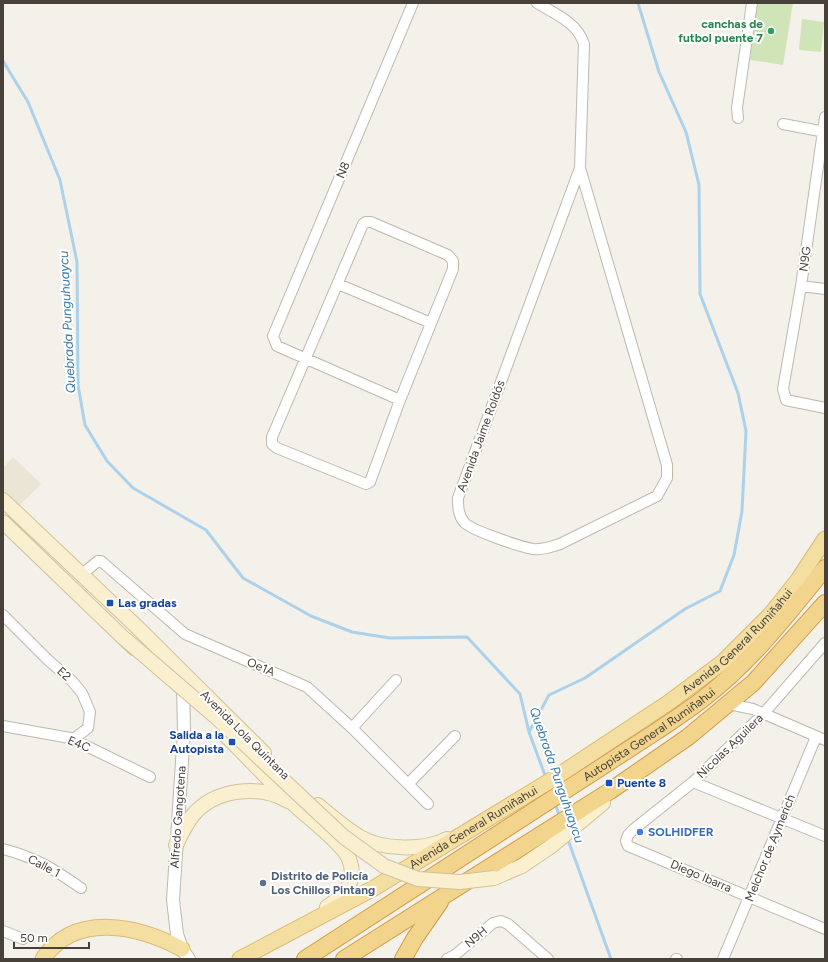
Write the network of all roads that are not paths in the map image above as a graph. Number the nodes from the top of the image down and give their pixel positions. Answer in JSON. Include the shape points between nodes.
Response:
{"nodes":[{"id":1,"x":413,"y":3,"type":"edge"},
{"id":2,"x":537,"y":3,"type":"edge"},
{"id":3,"x":752,"y":3,"type":"edge"},
{"id":4,"x":825,"y":117,"type":"edge"},
{"id":5,"x":738,"y":118,"type":"dead end"},
{"id":6,"x":783,"y":124,"type":"dead end"},
{"id":7,"x":824,"y":132,"type":"edge"},
{"id":8,"x":580,"y":168,"type":"junction"},
{"id":9,"x":338,"y":284,"type":"junction"},
{"id":10,"x":801,"y":286,"type":"junction"},
{"id":11,"x":825,"y":289,"type":"edge"},
{"id":12,"x":431,"y":323,"type":"junction"},
{"id":13,"x":305,"y":360,"type":"junction"},
{"id":14,"x":400,"y":400,"type":"junction"},
{"id":15,"x":825,"y":408,"type":"edge"},
{"id":16,"x":3,"y":500,"type":"edge"},
{"id":17,"x":3,"y":522,"type":"edge"},
{"id":18,"x":825,"y":539,"type":"edge"},
{"id":19,"x":825,"y":568,"type":"edge"},
{"id":20,"x":82,"y":575,"type":"junction"},
{"id":21,"x":825,"y":603,"type":"edge"},
{"id":22,"x":3,"y":615,"type":"edge"},
{"id":23,"x":124,"y":639,"type":"junction"},
{"id":24,"x":824,"y":645,"type":"edge"},
{"id":25,"x":182,"y":672,"type":"junction"},
{"id":26,"x":396,"y":680,"type":"dead end"},
{"id":27,"x":184,"y":696,"type":"junction"},
{"id":28,"x":728,"y":704,"type":"junction"},
{"id":29,"x":764,"y":713,"type":"junction"},
{"id":30,"x":3,"y":726,"type":"edge"},
{"id":31,"x":352,"y":728,"type":"junction"},
{"id":32,"x":455,"y":736,"type":"dead end"},
{"id":33,"x":70,"y":738,"type":"junction"},
{"id":34,"x":820,"y":738,"type":"edge"},
{"id":35,"x":653,"y":762,"type":"junction"},
{"id":36,"x":150,"y":777,"type":"dead end"},
{"id":37,"x":693,"y":782,"type":"junction"},
{"id":38,"x":408,"y":784,"type":"junction"},
{"id":39,"x":528,"y":795,"type":"junction"},
{"id":40,"x":428,"y":804,"type":"dead end"},
{"id":41,"x":296,"y":806,"type":"junction"},
{"id":42,"x":782,"y":818,"type":"junction"},
{"id":43,"x":825,"y":836,"type":"edge"},
{"id":44,"x":626,"y":839,"type":"joint"},
{"id":45,"x":176,"y":845,"type":"junction"},
{"id":46,"x":3,"y":849,"type":"edge"},
{"id":47,"x":81,"y":888,"type":"dead end"},
{"id":48,"x":444,"y":896,"type":"junction"},
{"id":49,"x":750,"y":897,"type":"junction"},
{"id":50,"x":825,"y":929,"type":"edge"},
{"id":51,"x":292,"y":930,"type":"junction"},
{"id":52,"x":3,"y":931,"type":"edge"},
{"id":53,"x":23,"y":939,"type":"dead end"},
{"id":54,"x":185,"y":953,"type":"edge"},
{"id":55,"x":43,"y":959,"type":"edge"},
{"id":56,"x":240,"y":959,"type":"edge"},
{"id":57,"x":305,"y":959,"type":"edge"},
{"id":58,"x":344,"y":959,"type":"edge"},
{"id":59,"x":404,"y":959,"type":"edge"},
{"id":60,"x":447,"y":959,"type":"edge"},
{"id":61,"x":548,"y":959,"type":"edge"},
{"id":62,"x":723,"y":959,"type":"edge"}],
"edges":[{"from":1,"to":13,"type":"street","name":"N8","via":[[273,336],[277,346]]},
{"from":2,"to":8,"type":"street","name":"Avenida Jaime Roldós","via":[[575,26],[584,44]]},
{"from":3,"to":5,"type":"street","via":[[737,108]]},
{"from":4,"to":7,"type":"street","name":"N9G"},
{"from":6,"to":7,"type":"street"},
{"from":7,"to":10,"type":"street","name":"N9G"},
{"from":8,"to":8,"type":"street","name":"Avenida Jaime Roldós","via":[[667,465],[667,478],[657,496],[560,544],[532,548],[471,528],[463,521],[459,512],[458,498]]},
{"from":9,"to":12,"type":"street"},
{"from":9,"to":12,"type":"street","via":[[363,224],[371,222],[448,255],[453,261],[453,269]]},
{"from":9,"to":13,"type":"street"},
{"from":10,"to":11,"type":"street"},
{"from":10,"to":15,"type":"street","name":"N9G","via":[[783,389],[786,400]]},
{"from":12,"to":14,"type":"street"},
{"from":13,"to":14,"type":"street"},
{"from":13,"to":14,"type":"street","via":[[272,437],[272,444],[277,448],[366,484],[370,482]]},
{"from":16,"to":20,"type":"main road","name":"Avenida Lola Quintana"},
{"from":17,"to":23,"type":"main road","name":"Avenida Lola Quintana"},
{"from":18,"to":39,"type":"main road","name":"Avenida General Rumiñahui","via":[[798,580],[771,614],[723,662],[668,703]]},
{"from":19,"to":57,"type":"highway","name":"Autopista General Rumiñahui","via":[[782,622],[705,698]]},
{"from":20,"to":25,"type":"main road","name":"Avenida Lola Quintana"},
{"from":20,"to":31,"type":"street","name":"Oe1A","via":[[101,561],[185,634],[302,684]]},
{"from":21,"to":28,"type":"highway","name":"Autopista General Rumiñahui","via":[[778,657]]},
{"from":22,"to":33,"type":"street","name":"E2","via":[[72,681],[88,703],[88,728]]},
{"from":23,"to":27,"type":"main road","name":"Avenida Lola Quintana"},
{"from":23,"to":35,"type":"main road","name":"Avenida Lola Quintana","bridge":true,"via":[[217,718],[344,837],[384,866],[418,879],[460,882],[494,878],[522,866],[550,847]]},
{"from":24,"to":29,"type":"street","name":"Nicolas Aguilera"},
{"from":25,"to":27,"type":"street","name":"Alfredo Gangotena"},
{"from":25,"to":39,"type":"main road","name":"Avenida Lola Quintana","via":[[306,794],[360,837],[373,843],[414,848],[439,843]]},
{"from":26,"to":31,"type":"street"},
{"from":27,"to":41,"type":"main road","name":"Avenida Lola Quintana"},
{"from":27,"to":45,"type":"street","name":"Alfredo Gangotena"},
{"from":28,"to":29,"type":"street"},
{"from":28,"to":35,"type":"highway","name":"Autopista General Rumiñahui","via":[[688,738]]},
{"from":29,"to":34,"type":"street"},
{"from":29,"to":37,"type":"street","name":"Nicolas Aguilera"},
{"from":30,"to":33,"type":"street","name":"E4C"},
{"from":31,"to":38,"type":"street","name":"Oe1A"},
{"from":32,"to":38,"type":"street"},
{"from":33,"to":36,"type":"street","name":"E4C"},
{"from":34,"to":42,"type":"street","name":"Melchor de Aymerich"},
{"from":35,"to":48,"type":"highway","name":"Autopista General Rumiñahui"},
{"from":37,"to":42,"type":"street"},
{"from":37,"to":44,"type":"street","name":"Nicolas Aguilera","via":[[634,829]]},
{"from":38,"to":40,"type":"street","name":"Oe1A"},
{"from":39,"to":51,"type":"main road","name":"Avenida General Rumiñahui","via":[[374,888]]},
{"from":41,"to":45,"type":"main road","via":[[262,792],[224,795],[194,814]]},
{"from":41,"to":51,"type":"main road","name":"Avenida Lola Quintana","via":[[343,849],[349,858],[351,877],[341,898]]},
{"from":42,"to":43,"type":"street"},
{"from":42,"to":49,"type":"street","name":"Melchor de Aymerich"},
{"from":44,"to":49,"type":"street","name":"Diego Ibarra","via":[[628,846]]},
{"from":45,"to":54,"type":"street","name":"Alfredo Gangotena","via":[[173,913],[176,934]]},
{"from":46,"to":47,"type":"street","name":"Calle 1","via":[[48,865]]},
{"from":48,"to":58,"type":"highway","name":"Autopista General Rumiñahui"},
{"from":48,"to":59,"type":"highway"},
{"from":49,"to":50,"type":"street","name":"Diego Ibarra"},
{"from":49,"to":62,"type":"street","name":"Melchor de Aymerich"},
{"from":51,"to":56,"type":"main road","name":"Avenida General Rumiñahui"},
{"from":52,"to":53,"type":"street"},
{"from":54,"to":55,"type":"main road","via":[[162,938],[110,927],[82,930],[68,936]]},
{"from":60,"to":61,"type":"street","name":"N9H","via":[[493,923],[501,921],[508,924]]}]}
